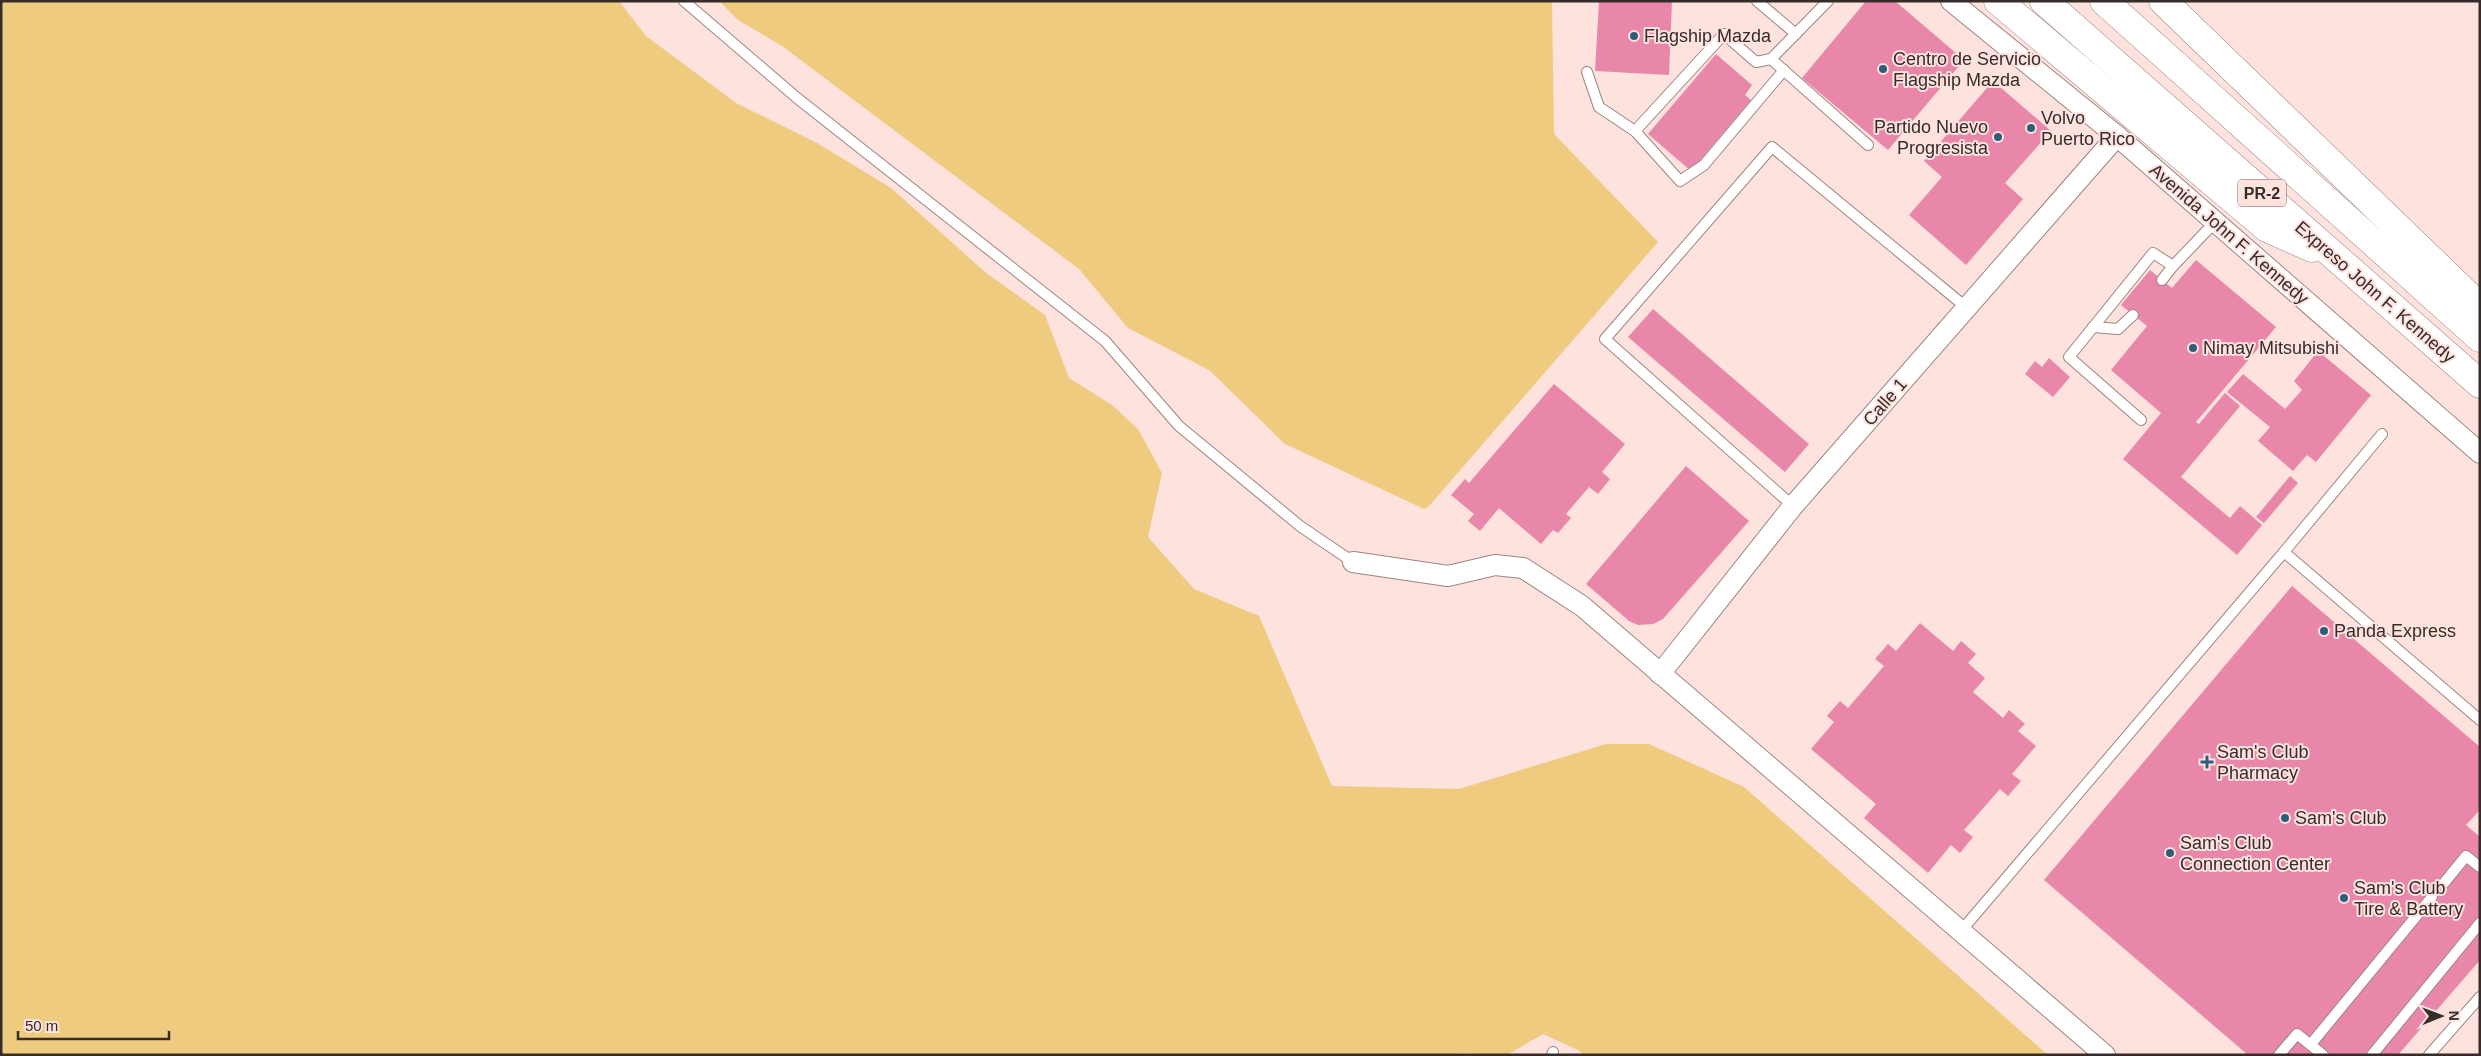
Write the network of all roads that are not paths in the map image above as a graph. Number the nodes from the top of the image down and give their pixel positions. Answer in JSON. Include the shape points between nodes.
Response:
{"nodes":[{"id":1,"x":684,"y":1,"type":"edge"},
{"id":2,"x":1757,"y":1,"type":"edge"},
{"id":3,"x":1828,"y":1,"type":"edge"},
{"id":4,"x":1951,"y":1,"type":"edge"},
{"id":5,"x":1998,"y":1,"type":"edge"},
{"id":6,"x":2044,"y":1,"type":"edge"},
{"id":7,"x":2104,"y":1,"type":"edge"},
{"id":8,"x":2163,"y":1,"type":"edge"},
{"id":9,"x":1796,"y":34,"type":"junction"},
{"id":10,"x":1771,"y":59,"type":"junction"},
{"id":11,"x":1784,"y":70,"type":"junction"},
{"id":12,"x":1587,"y":72,"type":"dead end"},
{"id":13,"x":1635,"y":131,"type":"junction"},
{"id":14,"x":2117,"y":136,"type":"junction"},
{"id":15,"x":1868,"y":145,"type":"dead end"},
{"id":16,"x":2215,"y":222,"type":"junction"},
{"id":17,"x":2338,"y":260,"type":"junction"},
{"id":18,"x":2173,"y":266,"type":"junction"},
{"id":19,"x":2162,"y":280,"type":"dead end"},
{"id":20,"x":2480,"y":307,"type":"edge"},
{"id":21,"x":1967,"y":308,"type":"junction"},
{"id":22,"x":2134,"y":315,"type":"dead end"},
{"id":23,"x":2093,"y":327,"type":"junction"},
{"id":24,"x":2480,"y":338,"type":"edge"},
{"id":25,"x":2480,"y":384,"type":"edge"},
{"id":26,"x":2141,"y":420,"type":"dead end"},
{"id":27,"x":2382,"y":434,"type":"dead end"},
{"id":28,"x":2480,"y":453,"type":"edge"},
{"id":29,"x":1793,"y":506,"type":"junction"},
{"id":30,"x":2284,"y":552,"type":"junction"},
{"id":31,"x":1353,"y":562,"type":"joint"},
{"id":32,"x":1660,"y":674,"type":"junction"},
{"id":33,"x":2480,"y":720,"type":"edge"},
{"id":34,"x":2480,"y":867,"type":"edge"},
{"id":35,"x":2444,"y":883,"type":"dead end"},
{"id":36,"x":2432,"y":897,"type":"dead end"},
{"id":37,"x":2480,"y":923,"type":"edge"},
{"id":38,"x":1961,"y":932,"type":"junction"},
{"id":39,"x":2480,"y":997,"type":"edge"},
{"id":40,"x":2311,"y":1044,"type":"junction"},
{"id":41,"x":2105,"y":1055,"type":"edge"},
{"id":42,"x":2279,"y":1055,"type":"edge"},
{"id":43,"x":2323,"y":1055,"type":"edge"},
{"id":44,"x":2372,"y":1055,"type":"edge"},
{"id":45,"x":2429,"y":1055,"type":"edge"}],
"edges":[{"from":1,"to":31,"type":"lane","via":[[797,98],[1105,341],[1179,426],[1300,526]]},
{"from":2,"to":9,"type":"lane"},
{"from":3,"to":9,"type":"lane"},
{"from":4,"to":14,"type":"street","name":"Avenida John F. Kennedy"},
{"from":5,"to":17,"type":"highway","via":[[2267,228]]},
{"from":6,"to":17,"type":"highway","name":"Expreso John F. Kennedy","number":"PR-2"},
{"from":7,"to":24,"type":"highway","name":"Expreso John F. Kennedy","number":"PR-2"},
{"from":8,"to":20,"type":"highway"},
{"from":9,"to":10,"type":"lane"},
{"from":10,"to":11,"type":"lane"},
{"from":10,"to":13,"type":"lane","via":[[1756,62],[1724,34]]},
{"from":11,"to":13,"type":"lane","via":[[1704,165],[1680,181]]},
{"from":11,"to":15,"type":"lane"},
{"from":12,"to":13,"type":"lane","via":[[1599,107]]},
{"from":14,"to":16,"type":"street","name":"Avenida John F. Kennedy"},
{"from":14,"to":21,"type":"street","name":"Calle 1"},
{"from":16,"to":18,"type":"lane"},
{"from":16,"to":28,"type":"street","name":"Avenida John F. Kennedy"},
{"from":17,"to":25,"type":"highway","name":"Expreso John F. Kennedy","number":"PR-2"},
{"from":18,"to":19,"type":"lane"},
{"from":18,"to":23,"type":"lane","via":[[2153,253]]},
{"from":21,"to":29,"type":"street","name":"Calle 1"},
{"from":21,"to":29,"type":"lane","via":[[1772,147],[1605,338]]},
{"from":22,"to":23,"type":"lane","via":[[2118,329]]},
{"from":23,"to":26,"type":"lane","via":[[2069,357]]},
{"from":27,"to":30,"type":"lane"},
{"from":29,"to":32,"type":"street","name":"Calle 1"},
{"from":30,"to":33,"type":"lane"},
{"from":30,"to":38,"type":"lane"},
{"from":31,"to":32,"type":"street","via":[[1448,576],[1495,565],[1523,568],[1582,606]]},
{"from":32,"to":38,"type":"street"},
{"from":34,"to":35,"type":"lane","via":[[2466,856]]},
{"from":36,"to":40,"type":"lane"},
{"from":37,"to":44,"type":"lane"},
{"from":38,"to":41,"type":"street"},
{"from":39,"to":45,"type":"lane"},
{"from":40,"to":42,"type":"lane","via":[[2297,1034]]},
{"from":40,"to":43,"type":"lane"}]}
